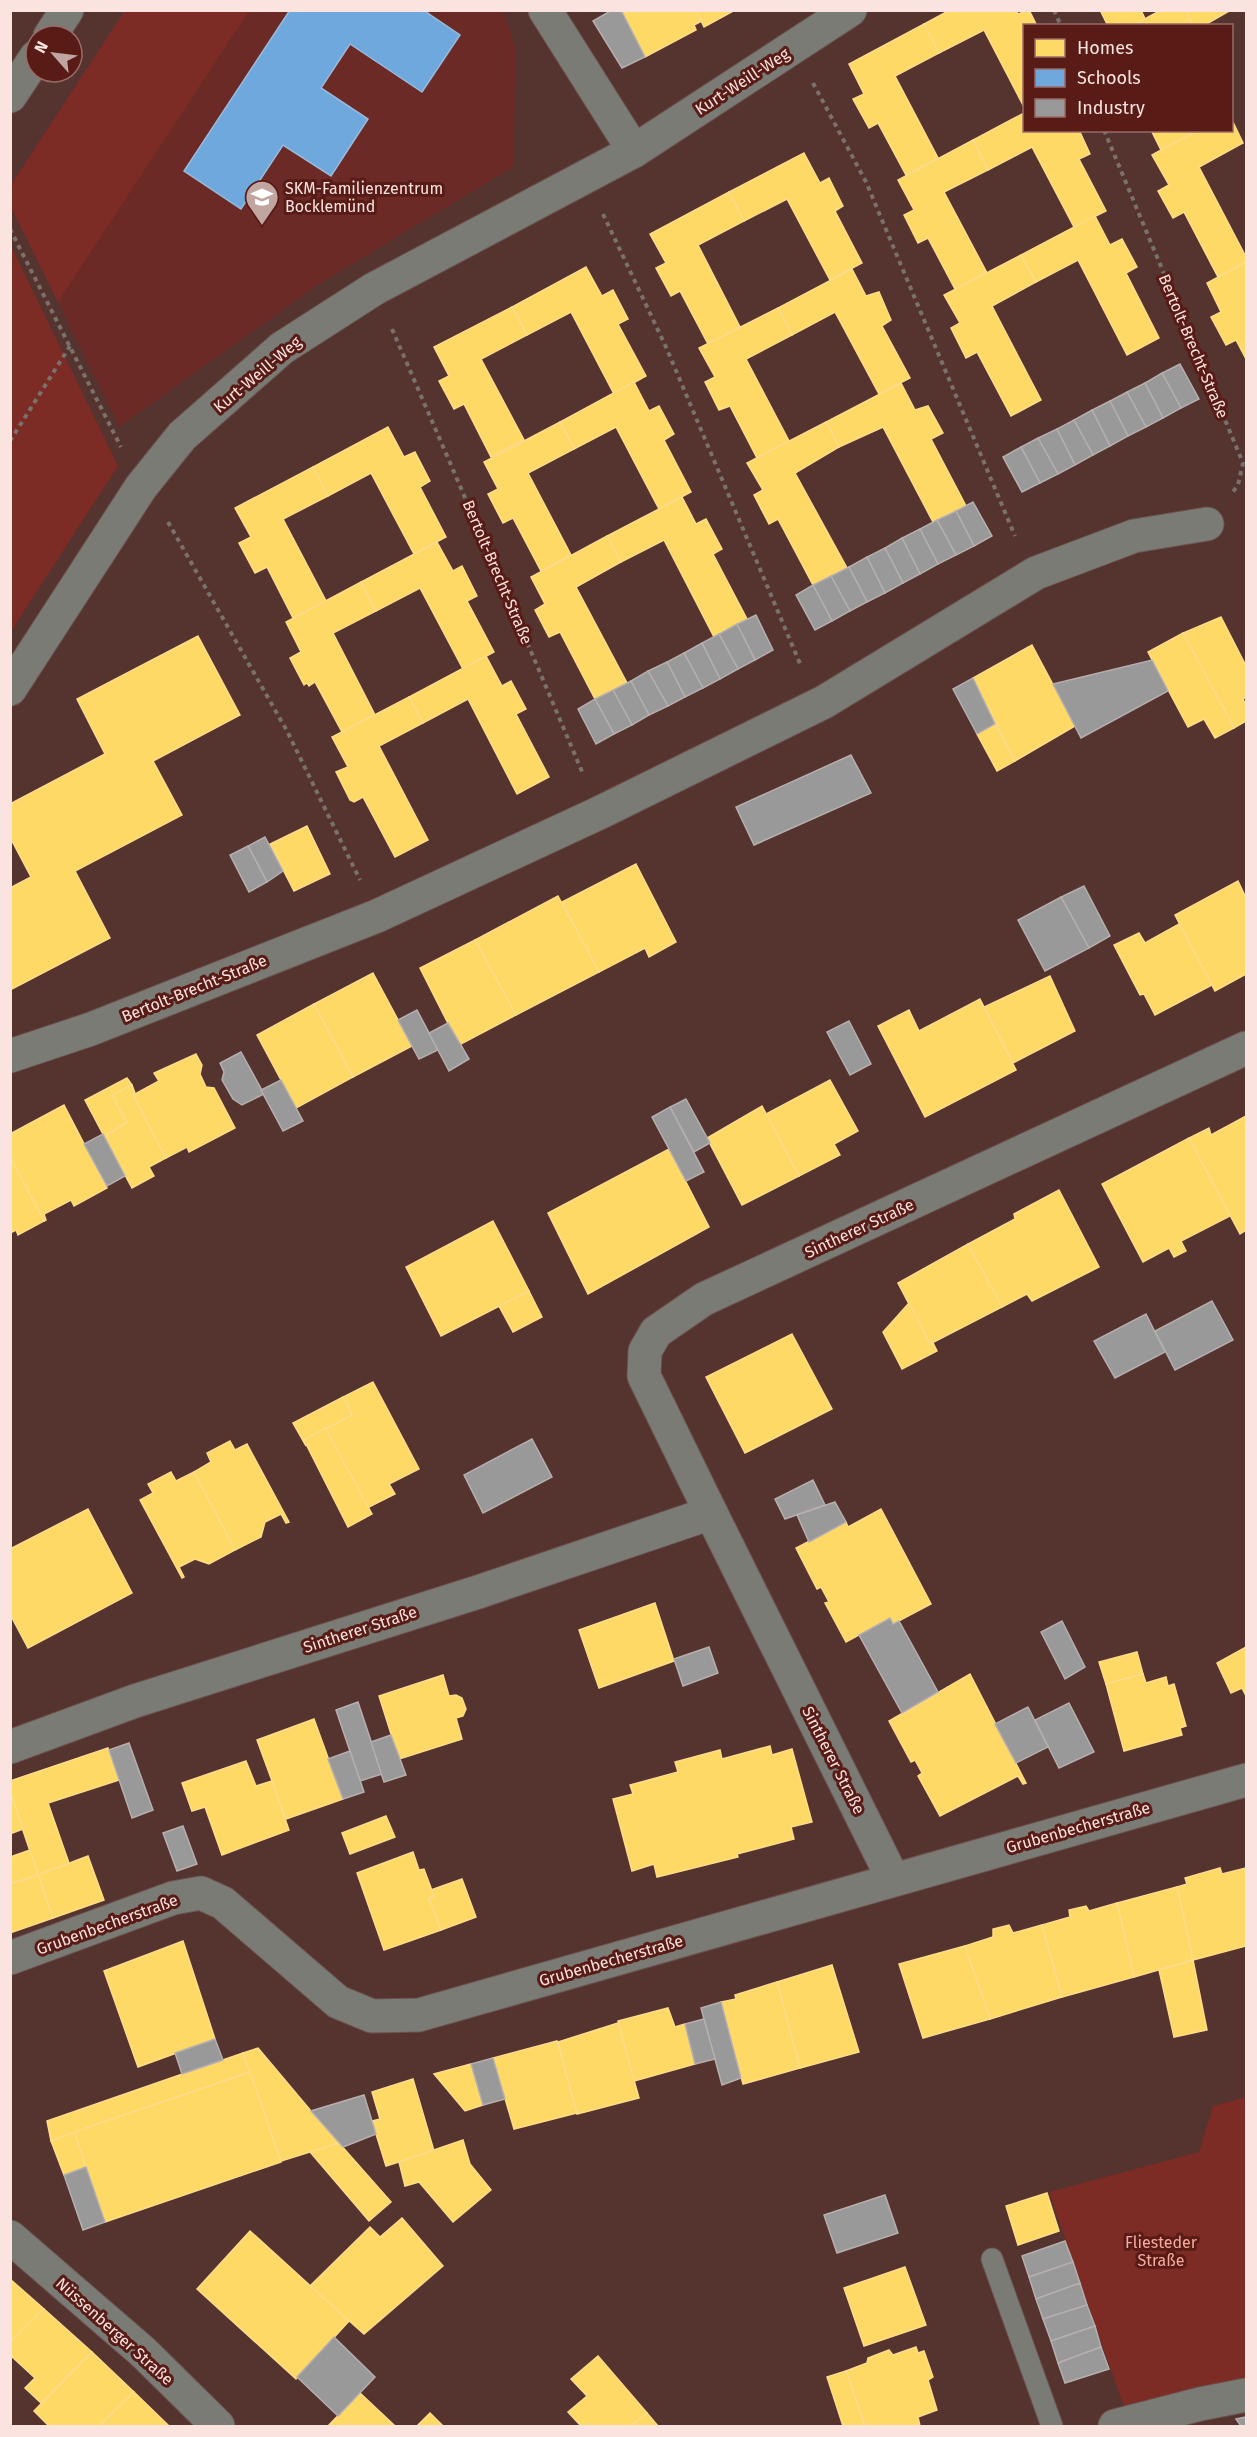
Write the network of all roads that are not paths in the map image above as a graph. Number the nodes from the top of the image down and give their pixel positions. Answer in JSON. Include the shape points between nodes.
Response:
{"nodes":[{"id":1,"x":67,"y":10,"type":"edge"},
{"id":2,"x":545,"y":10,"type":"edge"},
{"id":3,"x":850,"y":10,"type":"edge"},
{"id":4,"x":58,"y":24,"type":"edge"},
{"id":5,"x":24,"y":75,"type":"edge"},
{"id":6,"x":10,"y":96,"type":"edge"},
{"id":7,"x":634,"y":151,"type":"junction"},
{"id":8,"x":1208,"y":524,"type":"road end"},
{"id":9,"x":10,"y":689,"type":"edge"},
{"id":10,"x":1246,"y":1048,"type":"edge"},
{"id":11,"x":10,"y":1056,"type":"edge"},
{"id":12,"x":711,"y":1513,"type":"junction"},
{"id":13,"x":10,"y":1747,"type":"edge"},
{"id":14,"x":1246,"y":1780,"type":"edge"},
{"id":15,"x":893,"y":1879,"type":"junction"},
{"id":16,"x":10,"y":1958,"type":"edge"},
{"id":17,"x":10,"y":2237,"type":"edge"},
{"id":18,"x":992,"y":2259,"type":"dead end"},
{"id":19,"x":1246,"y":2395,"type":"edge"},
{"id":20,"x":218,"y":2427,"type":"edge"},
{"id":21,"x":1052,"y":2427,"type":"edge"},
{"id":22,"x":1115,"y":2427,"type":"edge"}],
"edges":[{"from":1,"to":4,"type":"street"},
{"from":2,"to":7,"type":"street"},
{"from":3,"to":7,"type":"street","name":"Kurt-Weill-Weg"},
{"from":5,"to":6,"type":"street"},
{"from":7,"to":9,"type":"street","name":"Kurt-Weill-Weg","via":[[374,289],[282,348],[182,436],[141,487]]},
{"from":8,"to":11,"type":"street","name":"Bertolt-Brecht-Straße","via":[[1134,536],[1036,573],[824,702],[599,813],[377,916],[91,1029]]},
{"from":10,"to":12,"type":"street","name":"Sintherer Straße","via":[[704,1299],[656,1332],[645,1351],[644,1376]]},
{"from":12,"to":13,"type":"street","name":"Sintherer Straße","via":[[135,1701]]},
{"from":12,"to":15,"type":"street","name":"Sintherer Straße"},
{"from":14,"to":15,"type":"street","name":"Grubenbecherstraße"},
{"from":15,"to":16,"type":"street","name":"Grubenbecherstraße","via":[[419,2015],[372,2016],[338,2002],[223,1903],[201,1893],[173,1898]]},
{"from":17,"to":20,"type":"street","name":"Nüssenberger Straße","via":[[143,2352]]},
{"from":18,"to":21,"type":"lane"},
{"from":19,"to":22,"type":"street"}]}
